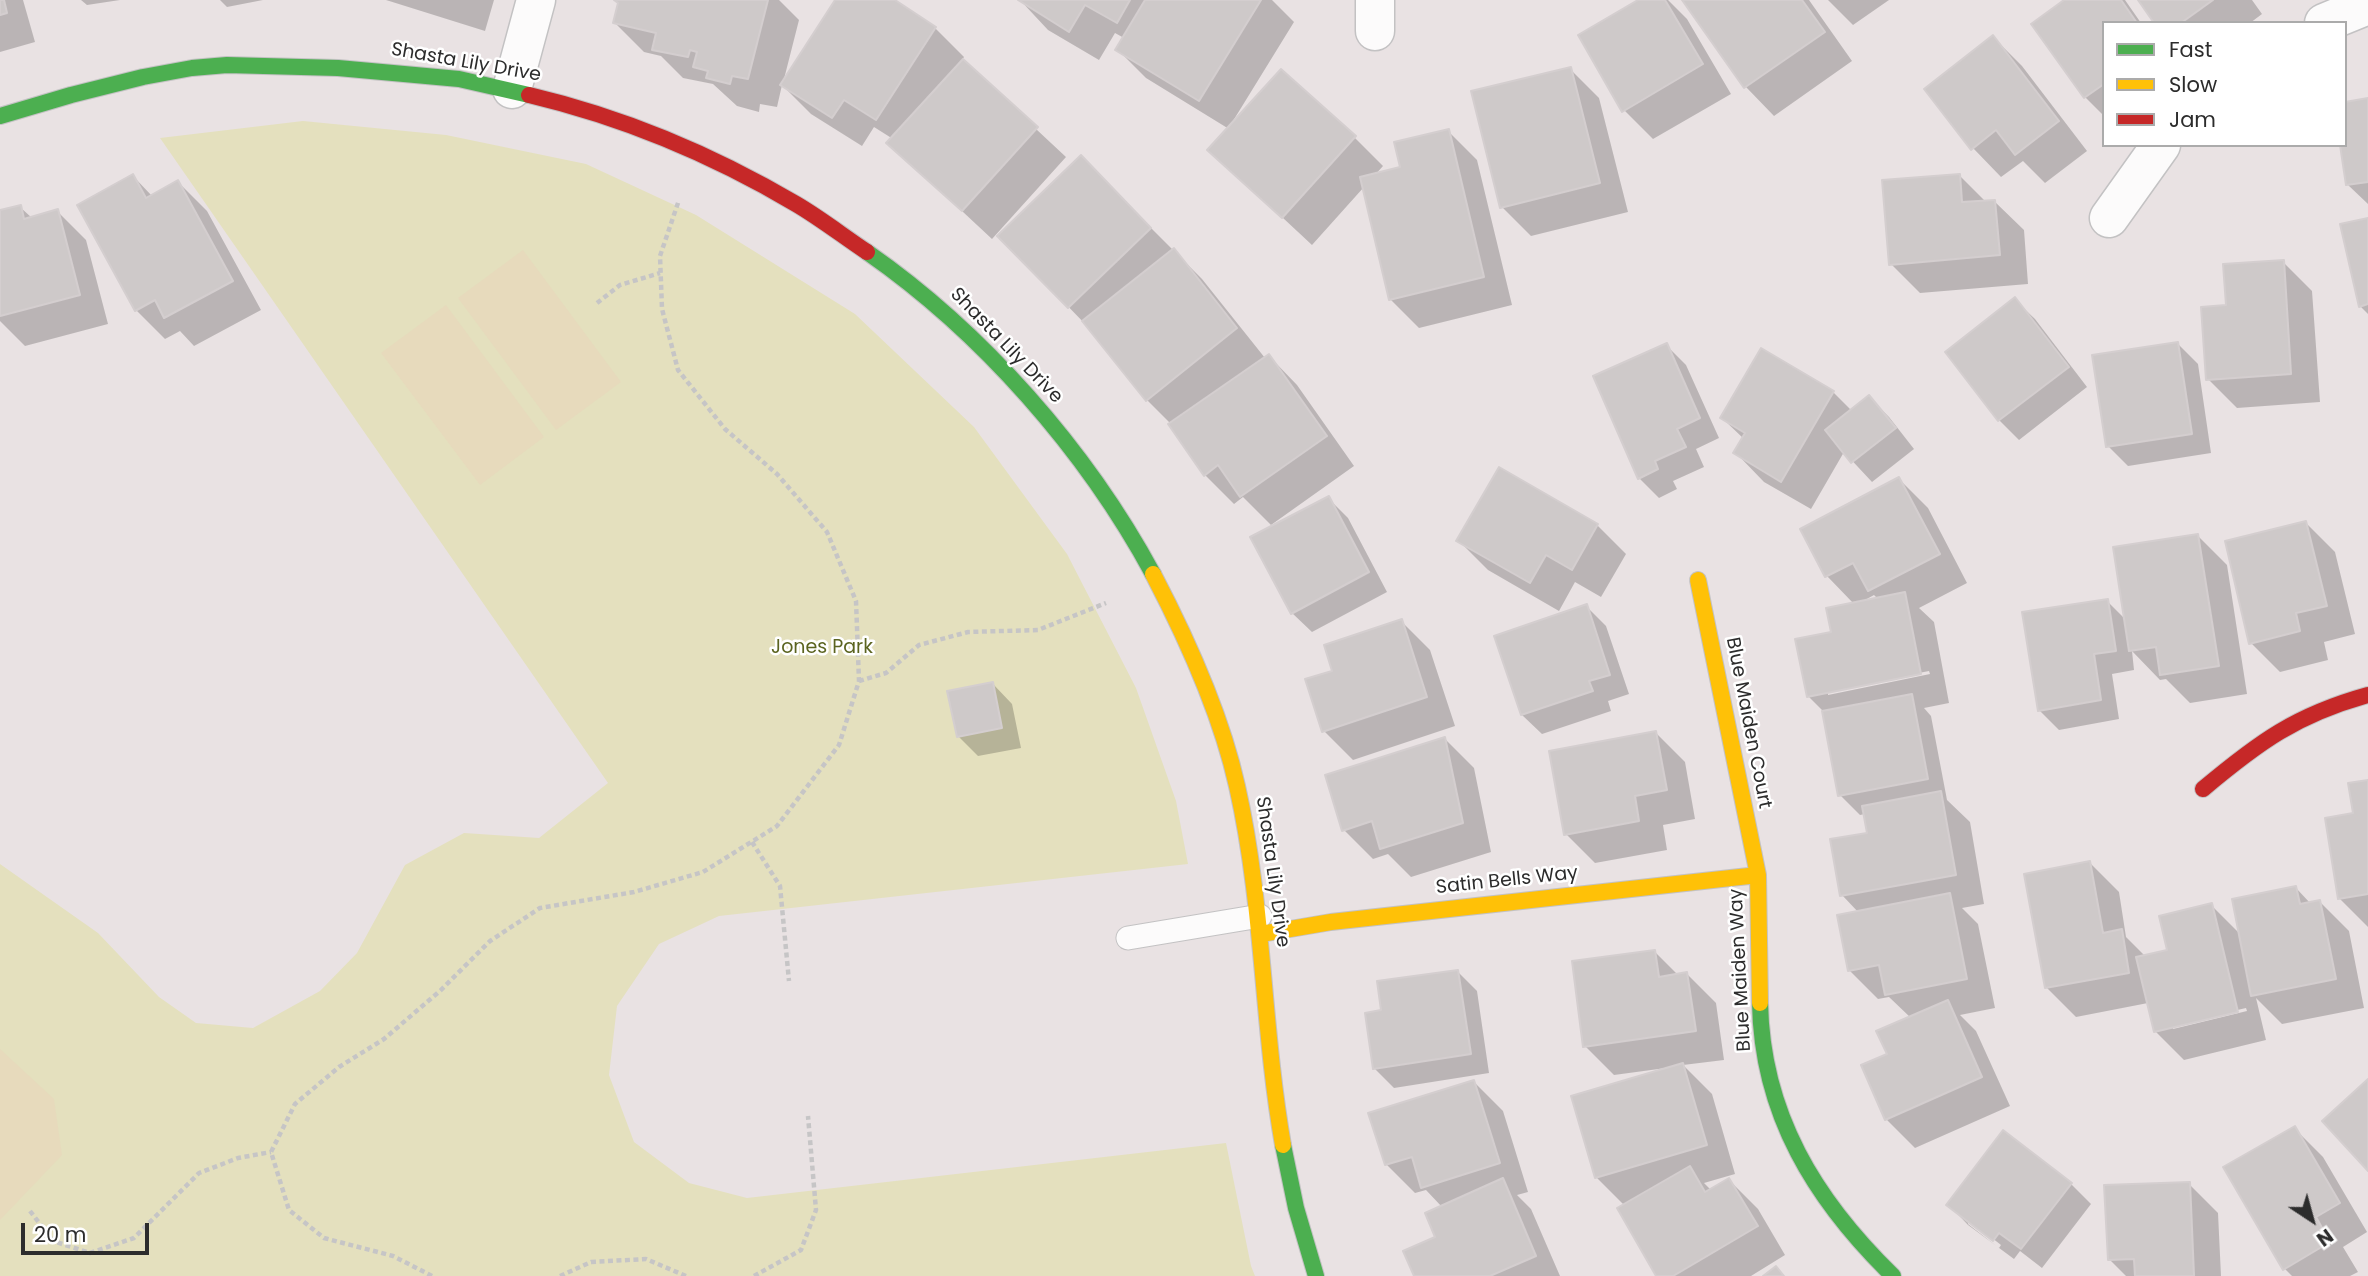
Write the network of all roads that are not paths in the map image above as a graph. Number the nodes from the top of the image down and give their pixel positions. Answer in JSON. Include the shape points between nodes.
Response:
{"nodes":[{"id":1,"x":536,"y":0,"type":"edge"},
{"id":2,"x":2368,"y":5,"type":"edge"},
{"id":3,"x":2329,"y":21,"type":"edge"},
{"id":4,"x":512,"y":89,"type":"junction"},
{"id":5,"x":0,"y":116,"type":"edge"},
{"id":6,"x":2160,"y":147,"type":"edge"},
{"id":7,"x":2109,"y":218,"type":"dead end"},
{"id":8,"x":1698,"y":580,"type":"dead end"},
{"id":9,"x":2368,"y":695,"type":"edge"},
{"id":10,"x":2203,"y":789,"type":"dead end"},
{"id":11,"x":1758,"y":875,"type":"junction"},
{"id":12,"x":1260,"y":925,"type":"junction"},
{"id":13,"x":1128,"y":938,"type":"dead end"},
{"id":14,"x":1316,"y":1276,"type":"edge"},
{"id":15,"x":1893,"y":1276,"type":"edge"}],
"edges":[{"from":1,"to":4,"type":"street"},
{"from":2,"to":3,"type":"street"},
{"from":4,"to":5,"type":"street","name":"Shasta Lily Drive","via":[[376,69],[198,67],[98,86]]},
{"from":4,"to":12,"type":"street","name":"Shasta Lily Drive","via":[[592,111],[733,168],[821,218],[904,277],[992,357],[1051,423],[1111,504],[1184,638],[1236,780]]},
{"from":6,"to":7,"type":"street"},
{"from":8,"to":11,"type":"street","name":"Blue Maiden Court"},
{"from":9,"to":10,"type":"street","via":[[2301,720],[2260,743]]},
{"from":11,"to":12,"type":"street","name":"Satin Bells Way","via":[[1331,922]]},
{"from":11,"to":15,"type":"street","name":"Blue Maiden Way","via":[[1761,1035],[1786,1127],[1825,1200]]},
{"from":12,"to":13,"type":"lane"},
{"from":12,"to":14,"type":"street","name":"Shasta Lily Drive","via":[[1286,1169]]}]}
